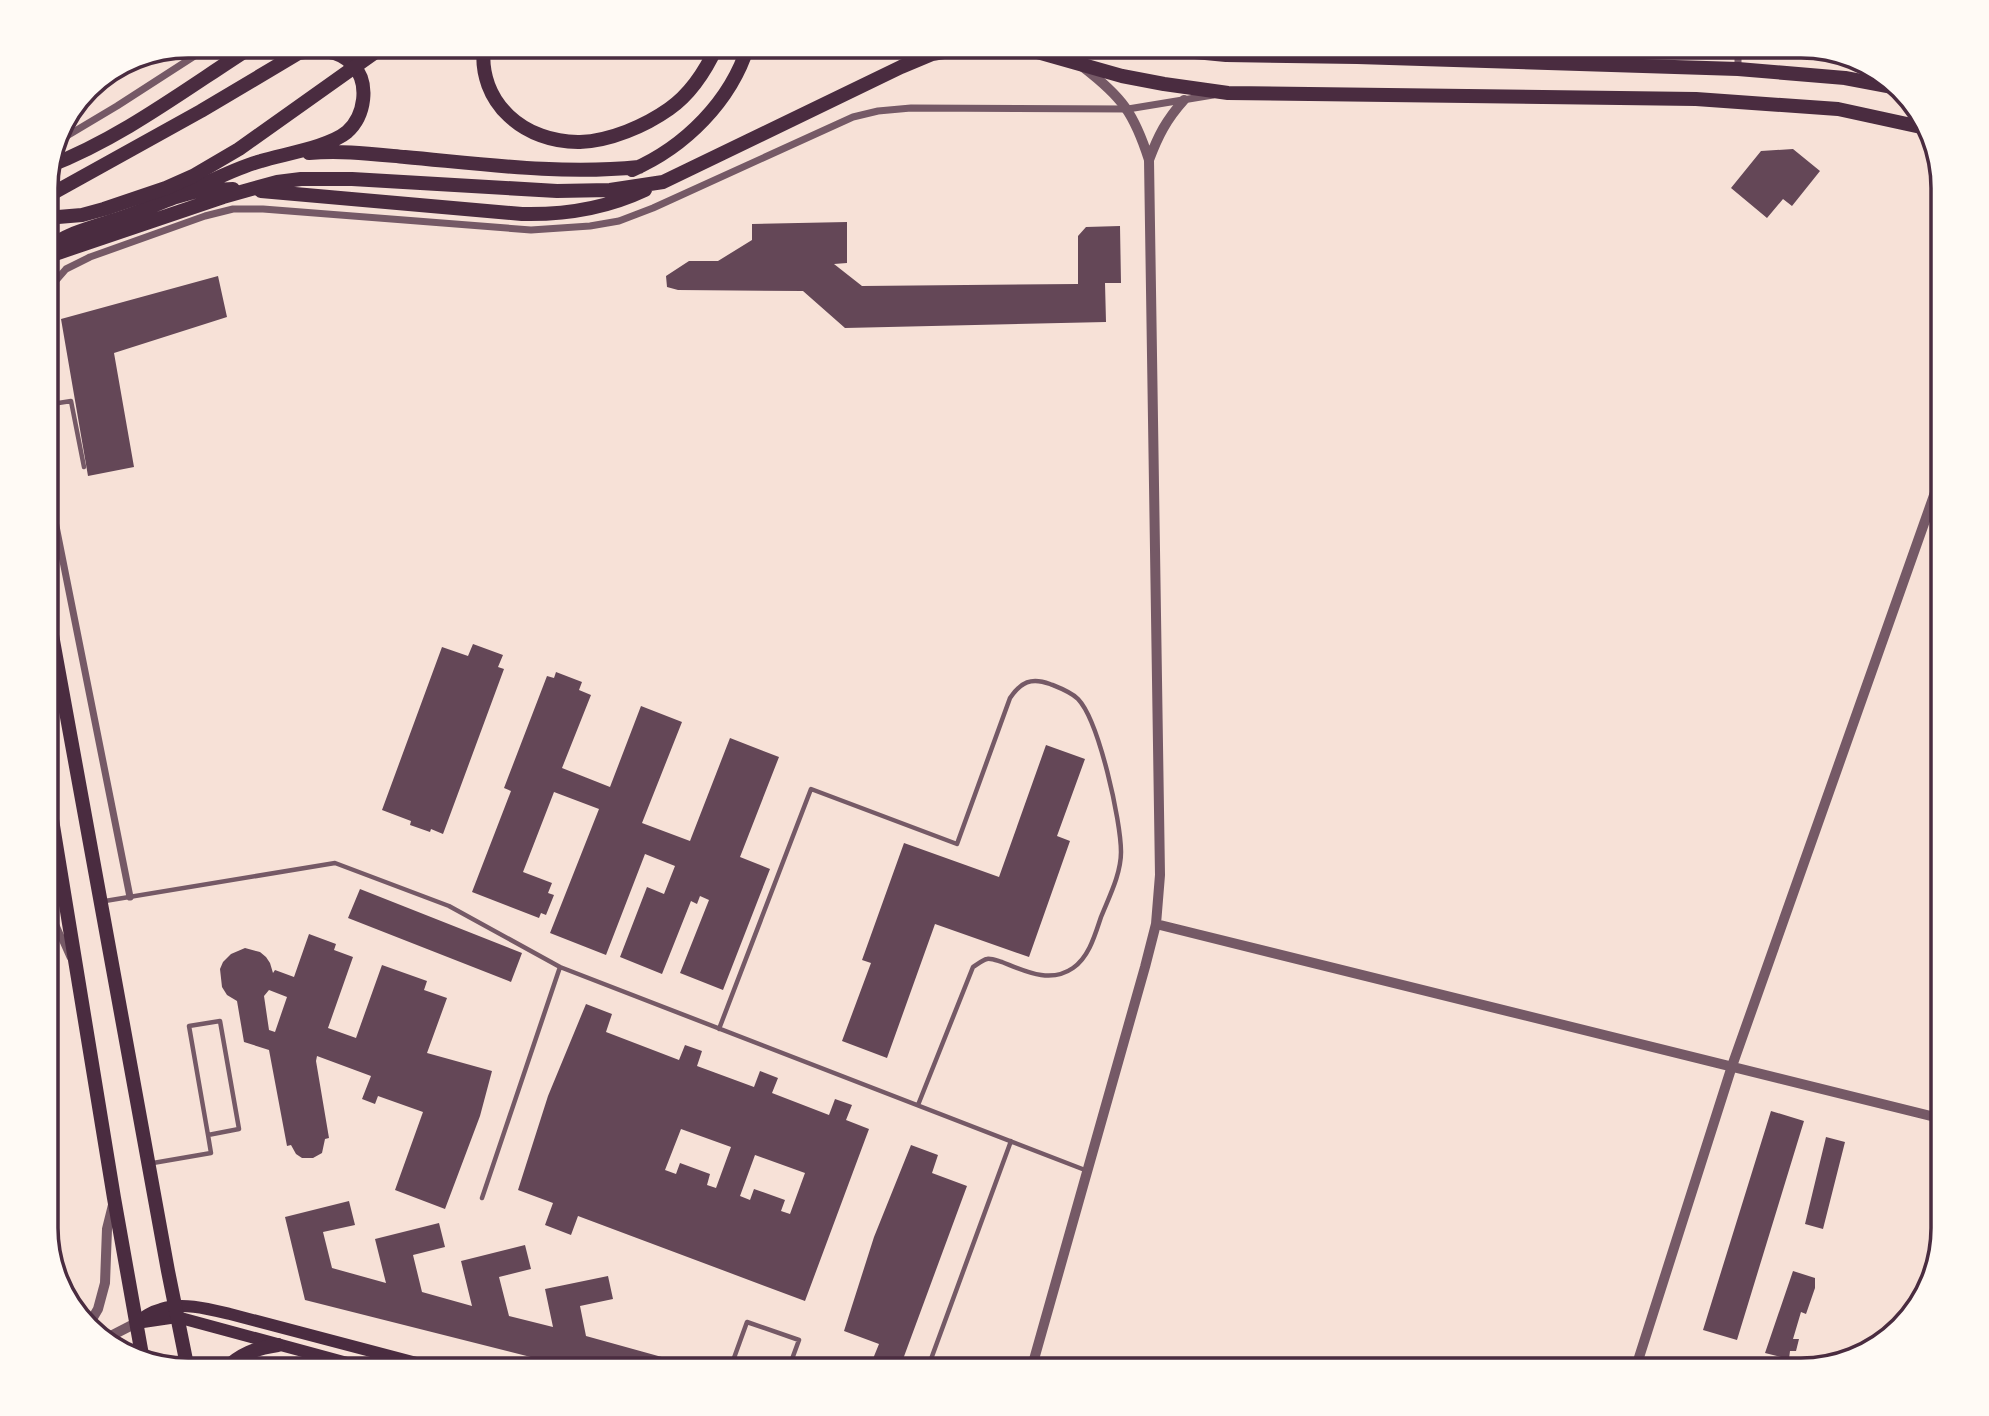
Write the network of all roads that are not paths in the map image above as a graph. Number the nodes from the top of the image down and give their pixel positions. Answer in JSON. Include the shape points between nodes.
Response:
{"nodes":[{"id":1,"x":191,"y":58,"type":"edge"},
{"id":2,"x":234,"y":58,"type":"edge"},
{"id":3,"x":290,"y":58,"type":"edge"},
{"id":4,"x":345,"y":58,"type":"edge"},
{"id":5,"x":367,"y":58,"type":"edge"},
{"id":6,"x":484,"y":58,"type":"edge"},
{"id":7,"x":711,"y":58,"type":"edge"},
{"id":8,"x":743,"y":58,"type":"edge"},
{"id":9,"x":922,"y":58,"type":"edge"},
{"id":10,"x":1057,"y":58,"type":"edge"},
{"id":11,"x":1505,"y":58,"type":"edge"},
{"id":12,"x":1738,"y":58,"type":"edge"},
{"id":13,"x":1081,"y":65,"type":"junction"},
{"id":14,"x":1738,"y":69,"type":"junction"},
{"id":15,"x":1879,"y":84,"type":"edge"},
{"id":16,"x":1228,"y":93,"type":"junction"},
{"id":17,"x":1184,"y":100,"type":"junction"},
{"id":18,"x":1128,"y":109,"type":"junction"},
{"id":19,"x":1915,"y":125,"type":"edge"},
{"id":20,"x":69,"y":134,"type":"edge"},
{"id":21,"x":283,"y":155,"type":"junction"},
{"id":22,"x":1149,"y":160,"type":"junction"},
{"id":23,"x":61,"y":162,"type":"edge"},
{"id":24,"x":639,"y":167,"type":"junction"},
{"id":25,"x":301,"y":179,"type":"junction"},
{"id":26,"x":663,"y":182,"type":"junction"},
{"id":27,"x":58,"y":190,"type":"edge"},
{"id":28,"x":557,"y":191,"type":"junction"},
{"id":29,"x":171,"y":192,"type":"junction"},
{"id":30,"x":58,"y":217,"type":"edge"},
{"id":31,"x":58,"y":243,"type":"edge"},
{"id":32,"x":58,"y":253,"type":"edge"},
{"id":33,"x":58,"y":278,"type":"edge"},
{"id":34,"x":58,"y":403,"type":"edge"},
{"id":35,"x":84,"y":467,"type":"dead end"},
{"id":36,"x":1931,"y":507,"type":"edge"},
{"id":37,"x":58,"y":549,"type":"edge"},
{"id":38,"x":58,"y":667,"type":"edge"},
{"id":39,"x":58,"y":857,"type":"edge"},
{"id":40,"x":130,"y":897,"type":"junction"},
{"id":41,"x":101,"y":902,"type":"junction"},
{"id":42,"x":1156,"y":924,"type":"junction"},
{"id":43,"x":58,"y":930,"type":"edge"},
{"id":44,"x":560,"y":967,"type":"junction"},
{"id":45,"x":77,"y":974,"type":"junction"},
{"id":46,"x":719,"y":1028,"type":"junction"},
{"id":47,"x":1732,"y":1066,"type":"junction"},
{"id":48,"x":918,"y":1105,"type":"junction"},
{"id":49,"x":1931,"y":1116,"type":"edge"},
{"id":50,"x":208,"y":1135,"type":"junction"},
{"id":51,"x":1011,"y":1141,"type":"junction"},
{"id":52,"x":148,"y":1164,"type":"junction"},
{"id":53,"x":1088,"y":1171,"type":"junction"},
{"id":54,"x":114,"y":1198,"type":"junction"},
{"id":55,"x":482,"y":1198,"type":"dead end"},
{"id":56,"x":176,"y":1312,"type":"junction"},
{"id":57,"x":93,"y":1317,"type":"edge"},
{"id":58,"x":136,"y":1322,"type":"junction"},
{"id":59,"x":114,"y":1334,"type":"edge"},
{"id":60,"x":278,"y":1345,"type":"junction"},
{"id":61,"x":141,"y":1349,"type":"edge"},
{"id":62,"x":185,"y":1358,"type":"edge"},
{"id":63,"x":239,"y":1358,"type":"edge"},
{"id":64,"x":327,"y":1358,"type":"edge"},
{"id":65,"x":397,"y":1358,"type":"edge"},
{"id":66,"x":734,"y":1358,"type":"edge"},
{"id":67,"x":792,"y":1358,"type":"edge"},
{"id":68,"x":931,"y":1358,"type":"edge"},
{"id":69,"x":1034,"y":1358,"type":"edge"},
{"id":70,"x":1639,"y":1358,"type":"edge"}],
"edges":[{"from":1,"to":20,"type":"street"},
{"from":2,"to":23,"type":"main road","via":[[121,131]]},
{"from":3,"to":27,"type":"main road"},
{"from":4,"to":21,"type":"main road","via":[[360,75],[363,91],[356,121],[332,140]]},
{"from":5,"to":29,"type":"main road"},
{"from":6,"to":7,"type":"main road","via":[[492,95],[503,112],[537,135],[581,142],[606,138],[670,109],[690,91]]},
{"from":8,"to":24,"type":"main road","via":[[715,107],[667,151]]},
{"from":9,"to":26,"type":"main road"},
{"from":10,"to":13,"type":"main road"},
{"from":11,"to":14,"type":"main road"},
{"from":12,"to":14,"type":"street"},
{"from":13,"to":16,"type":"main road"},
{"from":13,"to":18,"type":"street"},
{"from":14,"to":15,"type":"main road"},
{"from":16,"to":17,"type":"street"},
{"from":16,"to":19,"type":"main road","via":[[1696,99],[1838,109]]},
{"from":17,"to":18,"type":"street"},
{"from":17,"to":22,"type":"street","via":[[1169,117]]},
{"from":18,"to":22,"type":"street"},
{"from":18,"to":33,"type":"street","via":[[878,111],[853,117],[619,221],[560,230],[233,209],[90,257],[66,268]]},
{"from":21,"to":24,"type":"main road","via":[[345,152],[578,171]]},
{"from":21,"to":29,"type":"main road"},
{"from":22,"to":42,"type":"street","via":[[1160,875]]},
{"from":24,"to":28,"type":"main road","via":[[584,187]]},
{"from":25,"to":28,"type":"main road"},
{"from":25,"to":29,"type":"main road","via":[[216,180]]},
{"from":25,"to":32,"type":"main road","via":[[223,197]]},
{"from":26,"to":28,"type":"main road"},
{"from":26,"to":29,"type":"main road","via":[[603,207],[549,215],[233,188]]},
{"from":29,"to":30,"type":"main road"},
{"from":29,"to":31,"type":"main road"},
{"from":34,"to":35,"type":"lane","via":[[71,401]]},
{"from":36,"to":47,"type":"street"},
{"from":37,"to":40,"type":"street"},
{"from":38,"to":41,"type":"main road"},
{"from":39,"to":45,"type":"main road"},
{"from":40,"to":41,"type":"lane"},
{"from":40,"to":44,"type":"lane","via":[[335,863],[449,906]]},
{"from":41,"to":52,"type":"main road"},
{"from":42,"to":47,"type":"street"},
{"from":42,"to":53,"type":"street"},
{"from":43,"to":45,"type":"street"},
{"from":44,"to":46,"type":"lane"},
{"from":44,"to":55,"type":"lane"},
{"from":45,"to":54,"type":"main road"},
{"from":46,"to":48,"type":"lane"},
{"from":46,"to":48,"type":"lane","via":[[811,789],[957,844],[1010,698],[1024,684],[1040,680],[1076,697],[1102,750],[1120,838],[1118,872],[1091,944],[1074,967],[1048,976],[996,960],[986,959],[973,967]]},
{"from":47,"to":49,"type":"street"},
{"from":47,"to":70,"type":"street"},
{"from":48,"to":51,"type":"lane"},
{"from":50,"to":50,"type":"lane","via":[[189,1026],[220,1021],[239,1129]]},
{"from":50,"to":52,"type":"lane","via":[[211,1153]]},
{"from":51,"to":53,"type":"lane"},
{"from":51,"to":68,"type":"lane"},
{"from":52,"to":56,"type":"main road"},
{"from":53,"to":69,"type":"street"},
{"from":54,"to":57,"type":"street","via":[[107,1228],[105,1283]]},
{"from":54,"to":58,"type":"main road"},
{"from":56,"to":58,"type":"main road","via":[[161,1308]]},
{"from":56,"to":60,"type":"main road"},
{"from":56,"to":62,"type":"main road"},
{"from":56,"to":65,"type":"main road","via":[[195,1308],[230,1314]]},
{"from":58,"to":59,"type":"street"},
{"from":58,"to":61,"type":"main road"},
{"from":60,"to":63,"type":"main road","via":[[257,1348]]},
{"from":60,"to":64,"type":"main road"},
{"from":66,"to":67,"type":"lane","via":[[747,1322],[799,1340]]}]}
